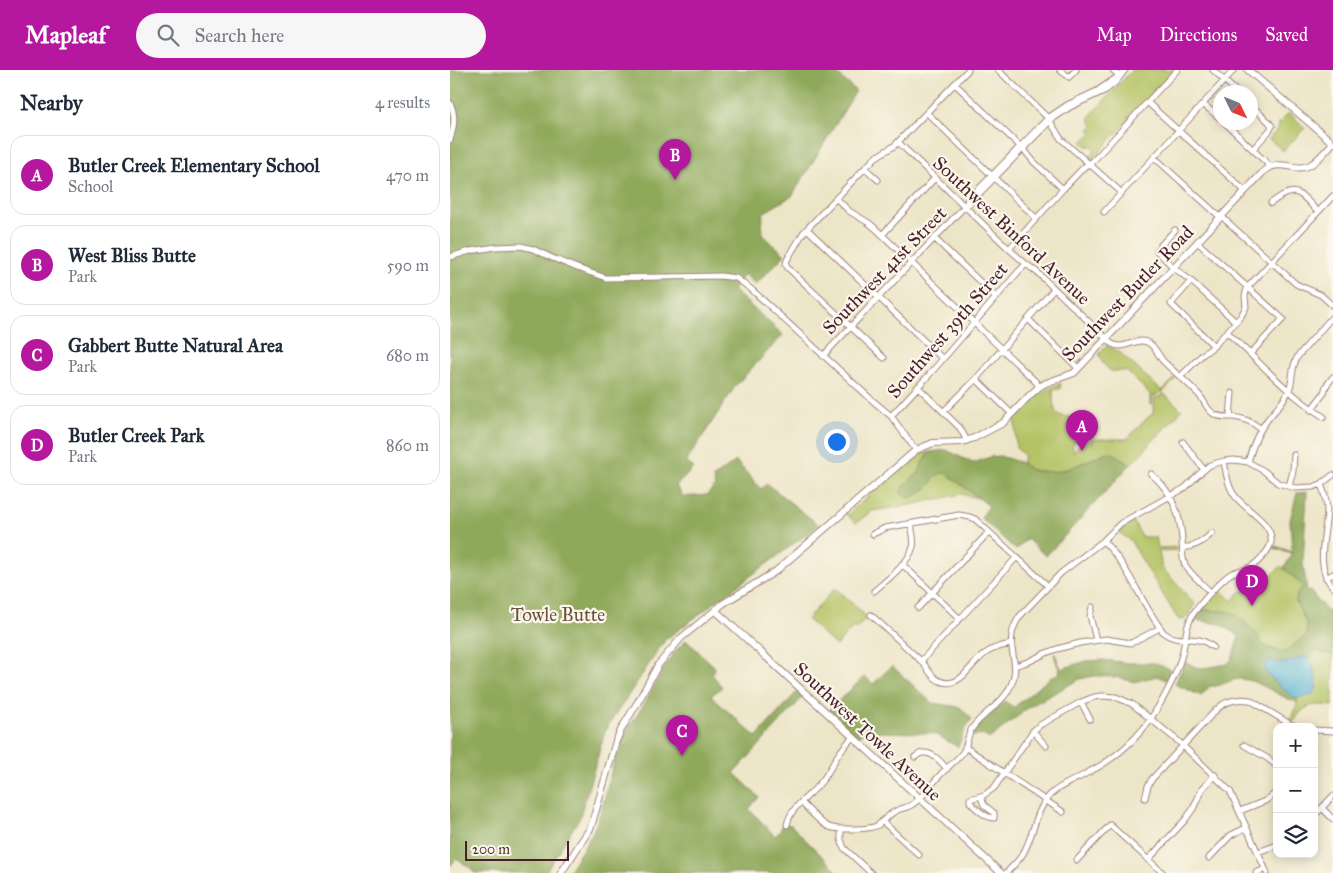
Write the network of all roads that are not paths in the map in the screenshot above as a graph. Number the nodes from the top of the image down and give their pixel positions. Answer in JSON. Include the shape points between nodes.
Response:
{"nodes":[{"id":1,"x":968,"y":70,"type":"edge"},
{"id":2,"x":998,"y":70,"type":"edge"},
{"id":3,"x":1060,"y":70,"type":"edge"},
{"id":4,"x":1076,"y":70,"type":"edge"},
{"id":5,"x":1113,"y":70,"type":"edge"},
{"id":6,"x":1125,"y":70,"type":"edge"},
{"id":7,"x":1177,"y":70,"type":"edge"},
{"id":8,"x":1212,"y":70,"type":"edge"},
{"id":9,"x":1234,"y":70,"type":"edge"},
{"id":10,"x":1248,"y":70,"type":"edge"},
{"id":11,"x":1120,"y":76,"type":"junction"},
{"id":12,"x":1224,"y":81,"type":"junction"},
{"id":13,"x":954,"y":84,"type":"junction"},
{"id":14,"x":1229,"y":85,"type":"edge"},
{"id":15,"x":1147,"y":102,"type":"junction"},
{"id":16,"x":450,"y":103,"type":"edge"},
{"id":17,"x":1203,"y":104,"type":"junction"},
{"id":18,"x":1258,"y":112,"type":"edge"},
{"id":19,"x":927,"y":113,"type":"junction"},
{"id":20,"x":1213,"y":113,"type":"edge"},
{"id":21,"x":1049,"y":119,"type":"junction"},
{"id":22,"x":1179,"y":130,"type":"junction"},
{"id":23,"x":1233,"y":130,"type":"edge"},
{"id":24,"x":450,"y":140,"type":"edge"},
{"id":25,"x":898,"y":142,"type":"junction"},
{"id":26,"x":1333,"y":143,"type":"edge"},
{"id":27,"x":1021,"y":148,"type":"junction"},
{"id":28,"x":1253,"y":149,"type":"junction"},
{"id":29,"x":1154,"y":157,"type":"junction"},
{"id":30,"x":1089,"y":164,"type":"junction"},
{"id":31,"x":1271,"y":166,"type":"junction"},
{"id":32,"x":864,"y":168,"type":"junction"},
{"id":33,"x":993,"y":177,"type":"junction"},
{"id":34,"x":936,"y":178,"type":"junction"},
{"id":35,"x":878,"y":180,"type":"dead end"},
{"id":36,"x":1063,"y":189,"type":"junction"},
{"id":37,"x":1245,"y":191,"type":"junction"},
{"id":38,"x":1121,"y":192,"type":"junction"},
{"id":39,"x":1333,"y":196,"type":"edge"},
{"id":40,"x":836,"y":198,"type":"junction"},
{"id":41,"x":1271,"y":203,"type":"dead end"},
{"id":42,"x":966,"y":205,"type":"junction"},
{"id":43,"x":1104,"y":212,"type":"dead end"},
{"id":44,"x":1318,"y":212,"type":"junction"},
{"id":45,"x":1221,"y":217,"type":"junction"},
{"id":46,"x":1036,"y":218,"type":"junction"},
{"id":47,"x":807,"y":229,"type":"junction"},
{"id":48,"x":1174,"y":230,"type":"dead end"},
{"id":49,"x":882,"y":235,"type":"junction"},
{"id":50,"x":935,"y":239,"type":"junction"},
{"id":51,"x":1197,"y":242,"type":"junction"},
{"id":52,"x":1009,"y":249,"type":"junction"},
{"id":53,"x":450,"y":257,"type":"edge"},
{"id":54,"x":1271,"y":262,"type":"junction"},
{"id":55,"x":911,"y":263,"type":"junction"},
{"id":56,"x":1026,"y":264,"type":"junction"},
{"id":57,"x":1173,"y":267,"type":"junction"},
{"id":58,"x":1192,"y":281,"type":"junction"},
{"id":59,"x":1248,"y":288,"type":"junction"},
{"id":60,"x":1054,"y":289,"type":"junction"},
{"id":61,"x":996,"y":297,"type":"junction"},
{"id":62,"x":878,"y":298,"type":"junction"},
{"id":63,"x":1333,"y":306,"type":"edge"},
{"id":64,"x":1333,"y":316,"type":"edge"},
{"id":65,"x":1028,"y":319,"type":"junction"},
{"id":66,"x":1236,"y":322,"type":"junction"},
{"id":67,"x":974,"y":323,"type":"junction"},
{"id":68,"x":850,"y":327,"type":"junction"},
{"id":69,"x":1227,"y":332,"type":"junction"},
{"id":70,"x":1106,"y":339,"type":"junction"},
{"id":71,"x":1214,"y":346,"type":"junction"},
{"id":72,"x":1001,"y":350,"type":"junction"},
{"id":73,"x":1250,"y":354,"type":"junction"},
{"id":74,"x":823,"y":356,"type":"junction"},
{"id":75,"x":884,"y":358,"type":"dead end"},
{"id":76,"x":943,"y":359,"type":"junction"},
{"id":77,"x":1078,"y":368,"type":"junction"},
{"id":78,"x":1180,"y":377,"type":"junction"},
{"id":79,"x":1333,"y":377,"type":"edge"},
{"id":80,"x":976,"y":379,"type":"junction"},
{"id":81,"x":918,"y":387,"type":"junction"},
{"id":82,"x":1039,"y":387,"type":"junction"},
{"id":83,"x":1289,"y":391,"type":"junction"},
{"id":84,"x":1232,"y":393,"type":"dead end"},
{"id":85,"x":1311,"y":410,"type":"junction"},
{"id":86,"x":944,"y":411,"type":"junction"},
{"id":87,"x":1012,"y":414,"type":"junction"},
{"id":88,"x":891,"y":416,"type":"junction"},
{"id":89,"x":1230,"y":417,"type":"junction"},
{"id":90,"x":1324,"y":418,"type":"dead end"},
{"id":91,"x":1261,"y":428,"type":"junction"},
{"id":92,"x":967,"y":441,"type":"junction"},
{"id":93,"x":1183,"y":442,"type":"dead end"},
{"id":94,"x":916,"y":450,"type":"junction"},
{"id":95,"x":1294,"y":455,"type":"dead end"},
{"id":96,"x":1224,"y":461,"type":"junction"},
{"id":97,"x":1248,"y":462,"type":"junction"},
{"id":98,"x":1204,"y":470,"type":"junction"},
{"id":99,"x":1151,"y":474,"type":"dead end"},
{"id":100,"x":1333,"y":475,"type":"edge"},
{"id":101,"x":1321,"y":484,"type":"junction"},
{"id":102,"x":1289,"y":486,"type":"junction"},
{"id":103,"x":1170,"y":496,"type":"junction"},
{"id":104,"x":1326,"y":523,"type":"junction"},
{"id":105,"x":911,"y":524,"type":"junction"},
{"id":106,"x":1333,"y":524,"type":"edge"},
{"id":107,"x":989,"y":532,"type":"junction"},
{"id":108,"x":1212,"y":533,"type":"dead end"},
{"id":109,"x":873,"y":534,"type":"dead end"},
{"id":110,"x":1102,"y":541,"type":"junction"},
{"id":111,"x":1182,"y":548,"type":"junction"},
{"id":112,"x":1017,"y":557,"type":"junction"},
{"id":113,"x":902,"y":564,"type":"junction"},
{"id":114,"x":1333,"y":574,"type":"edge"},
{"id":115,"x":1326,"y":578,"type":"junction"},
{"id":116,"x":1048,"y":586,"type":"junction"},
{"id":117,"x":1333,"y":587,"type":"edge"},
{"id":118,"x":874,"y":591,"type":"dead end"},
{"id":119,"x":932,"y":593,"type":"junction"},
{"id":120,"x":1211,"y":593,"type":"junction"},
{"id":121,"x":1092,"y":607,"type":"dead end"},
{"id":122,"x":918,"y":608,"type":"dead end"},
{"id":123,"x":716,"y":610,"type":"junction"},
{"id":124,"x":870,"y":615,"type":"dead end"},
{"id":125,"x":960,"y":618,"type":"junction"},
{"id":126,"x":1160,"y":628,"type":"junction"},
{"id":127,"x":1185,"y":639,"type":"junction"},
{"id":128,"x":1096,"y":640,"type":"junction"},
{"id":129,"x":1011,"y":644,"type":"junction"},
{"id":130,"x":1213,"y":647,"type":"dead end"},
{"id":131,"x":921,"y":662,"type":"junction"},
{"id":132,"x":1015,"y":666,"type":"junction"},
{"id":133,"x":1081,"y":702,"type":"junction"},
{"id":134,"x":1151,"y":718,"type":"junction"},
{"id":135,"x":1090,"y":719,"type":"dead end"},
{"id":136,"x":1288,"y":723,"type":"edge"},
{"id":137,"x":1318,"y":730,"type":"edge"},
{"id":138,"x":1033,"y":731,"type":"junction"},
{"id":139,"x":1333,"y":731,"type":"edge"},
{"id":140,"x":853,"y":737,"type":"junction"},
{"id":141,"x":1244,"y":745,"type":"dead end"},
{"id":142,"x":1046,"y":746,"type":"dead end"},
{"id":143,"x":1184,"y":746,"type":"junction"},
{"id":144,"x":966,"y":747,"type":"junction"},
{"id":145,"x":915,"y":757,"type":"dead end"},
{"id":146,"x":1273,"y":763,"type":"edge"},
{"id":147,"x":947,"y":769,"type":"junction"},
{"id":148,"x":1004,"y":773,"type":"junction"},
{"id":149,"x":1215,"y":775,"type":"junction"},
{"id":150,"x":1273,"y":795,"type":"edge"},
{"id":151,"x":980,"y":796,"type":"junction"},
{"id":152,"x":1333,"y":796,"type":"edge"},
{"id":153,"x":1145,"y":798,"type":"dead end"},
{"id":154,"x":919,"y":799,"type":"junction"},
{"id":155,"x":1046,"y":801,"type":"junction"},
{"id":156,"x":800,"y":802,"type":"junction"},
{"id":157,"x":1322,"y":808,"type":"junction"},
{"id":158,"x":1240,"y":811,"type":"junction"},
{"id":159,"x":1063,"y":812,"type":"dead end"},
{"id":160,"x":1317,"y":813,"type":"edge"},
{"id":161,"x":1333,"y":819,"type":"edge"},
{"id":162,"x":882,"y":820,"type":"junction"},
{"id":163,"x":787,"y":825,"type":"dead end"},
{"id":164,"x":1246,"y":828,"type":"junction"},
{"id":165,"x":841,"y":829,"type":"junction"},
{"id":166,"x":1273,"y":846,"type":"edge"},
{"id":167,"x":1258,"y":852,"type":"junction"},
{"id":168,"x":919,"y":855,"type":"dead end"},
{"id":169,"x":1210,"y":858,"type":"dead end"},
{"id":170,"x":1077,"y":860,"type":"dead end"},
{"id":171,"x":1148,"y":860,"type":"junction"},
{"id":172,"x":1266,"y":871,"type":"edge"},
{"id":173,"x":560,"y":873,"type":"edge"},
{"id":174,"x":871,"y":873,"type":"edge"},
{"id":175,"x":1001,"y":873,"type":"edge"},
{"id":176,"x":1006,"y":873,"type":"edge"},
{"id":177,"x":1163,"y":873,"type":"edge"},
{"id":178,"x":1256,"y":873,"type":"edge"}],
"edges":[{"from":1,"to":13,"type":"street"},
{"from":2,"to":21,"type":"street"},
{"from":3,"to":4,"type":"street","via":[[1069,77]]},
{"from":5,"to":11,"type":"street"},
{"from":6,"to":11,"type":"street","name":"Southwest 41st Street"},
{"from":7,"to":15,"type":"street"},
{"from":8,"to":12,"type":"street"},
{"from":9,"to":12,"type":"street"},
{"from":10,"to":26,"type":"main road"},
{"from":11,"to":21,"type":"street","name":"Southwest 41st Street","via":[[1106,90]]},
{"from":12,"to":14,"type":"street"},
{"from":12,"to":17,"type":"street"},
{"from":13,"to":19,"type":"street"},
{"from":13,"to":27,"type":"street"},
{"from":15,"to":22,"type":"street"},
{"from":15,"to":30,"type":"street"},
{"from":16,"to":24,"type":"street","via":[[454,112]]},
{"from":17,"to":20,"type":"street"},
{"from":17,"to":22,"type":"street"},
{"from":18,"to":28,"type":"street","via":[[1272,126]]},
{"from":19,"to":25,"type":"street"},
{"from":19,"to":33,"type":"street"},
{"from":21,"to":27,"type":"street","name":"Southwest 41st Street"},
{"from":21,"to":30,"type":"street","via":[[1061,139]]},
{"from":22,"to":29,"type":"street"},
{"from":22,"to":37,"type":"street"},
{"from":23,"to":28,"type":"street"},
{"from":25,"to":32,"type":"street"},
{"from":25,"to":34,"type":"street","name":"Southwest Binford Avenue"},
{"from":26,"to":31,"type":"main road","via":[[1308,166]]},
{"from":27,"to":33,"type":"street","name":"Southwest 41st Street"},
{"from":27,"to":36,"type":"street"},
{"from":28,"to":31,"type":"street"},
{"from":29,"to":38,"type":"street"},
{"from":29,"to":45,"type":"street"},
{"from":30,"to":36,"type":"street"},
{"from":30,"to":38,"type":"street"},
{"from":31,"to":37,"type":"main road","name":"Southwest Butler Road"},
{"from":32,"to":35,"type":"street"},
{"from":32,"to":40,"type":"street"},
{"from":33,"to":42,"type":"street","name":"Southwest 41st Street"},
{"from":33,"to":46,"type":"street"},
{"from":34,"to":42,"type":"street","name":"Southwest Binford Avenue"},
{"from":34,"to":49,"type":"street"},
{"from":36,"to":46,"type":"street"},
{"from":37,"to":45,"type":"main road","name":"Southwest Butler Road"},
{"from":38,"to":43,"type":"street"},
{"from":39,"to":44,"type":"street"},
{"from":40,"to":47,"type":"street"},
{"from":40,"to":49,"type":"street"},
{"from":41,"to":44,"type":"street","via":[[1292,191],[1304,197]]},
{"from":42,"to":50,"type":"street","name":"Southwest 41st Street"},
{"from":42,"to":52,"type":"street","name":"Southwest Binford Avenue"},
{"from":44,"to":54,"type":"street"},
{"from":45,"to":51,"type":"main road","name":"Southwest Butler Road"},
{"from":45,"to":54,"type":"street"},
{"from":46,"to":52,"type":"street"},
{"from":47,"to":62,"type":"street"},
{"from":47,"to":68,"type":"street","via":[[786,264]]},
{"from":48,"to":57,"type":"street","via":[[1157,251]]},
{"from":49,"to":55,"type":"street"},
{"from":50,"to":55,"type":"street","name":"Southwest 41st Street"},
{"from":50,"to":61,"type":"street"},
{"from":51,"to":57,"type":"main road","name":"Southwest Butler Road"},
{"from":51,"to":59,"type":"street"},
{"from":52,"to":56,"type":"street","name":"Southwest Binford Avenue"},
{"from":53,"to":74,"type":"street","via":[[470,251],[521,246],[606,278],[733,277],[751,288]]},
{"from":54,"to":59,"type":"street"},
{"from":54,"to":63,"type":"street","via":[[1296,284],[1321,295]]},
{"from":55,"to":62,"type":"street","name":"Southwest 41st Street"},
{"from":55,"to":67,"type":"street"},
{"from":56,"to":60,"type":"street","name":"Southwest Binford Avenue"},
{"from":56,"to":61,"type":"street","name":"Southwest 39th Street"},
{"from":57,"to":58,"type":"street"},
{"from":57,"to":70,"type":"main road","name":"Southwest Butler Road"},
{"from":58,"to":66,"type":"street"},
{"from":58,"to":71,"type":"street","via":[[1171,304]]},
{"from":59,"to":66,"type":"street","via":[[1245,311]]},
{"from":59,"to":73,"type":"street","via":[[1283,319]]},
{"from":60,"to":65,"type":"street"},
{"from":60,"to":70,"type":"street","name":"Southwest Binford Avenue"},
{"from":61,"to":67,"type":"street","name":"Southwest 39th Street"},
{"from":62,"to":68,"type":"street","name":"Southwest 41st Street"},
{"from":62,"to":76,"type":"street"},
{"from":64,"to":83,"type":"street","via":[[1298,356]]},
{"from":65,"to":72,"type":"street"},
{"from":65,"to":77,"type":"street"},
{"from":66,"to":69,"type":"street"},
{"from":67,"to":72,"type":"street"},
{"from":67,"to":76,"type":"street","name":"Southwest 39th Street"},
{"from":68,"to":74,"type":"street","name":"Southwest 41st Street"},
{"from":68,"to":75,"type":"street"},
{"from":69,"to":71,"type":"street"},
{"from":69,"to":73,"type":"street"},
{"from":70,"to":77,"type":"main road","name":"Southwest Butler Road"},
{"from":70,"to":78,"type":"street","via":[[1117,347],[1147,342]]},
{"from":71,"to":78,"type":"street"},
{"from":72,"to":80,"type":"street"},
{"from":72,"to":82,"type":"street"},
{"from":73,"to":83,"type":"street"},
{"from":74,"to":88,"type":"street"},
{"from":76,"to":81,"type":"street","name":"Southwest 39th Street"},
{"from":77,"to":82,"type":"main road","name":"Southwest Butler Road","via":[[1070,375]]},
{"from":78,"to":89,"type":"street","via":[[1201,396],[1215,415]]},
{"from":79,"to":85,"type":"street"},
{"from":80,"to":86,"type":"street"},
{"from":80,"to":87,"type":"street"},
{"from":81,"to":86,"type":"street"},
{"from":81,"to":88,"type":"street","name":"Southwest 39th Street"},
{"from":82,"to":87,"type":"main road","name":"Southwest Butler Road"},
{"from":83,"to":85,"type":"street"},
{"from":83,"to":91,"type":"street"},
{"from":84,"to":89,"type":"street"},
{"from":85,"to":90,"type":"street"},
{"from":86,"to":92,"type":"street"},
{"from":87,"to":92,"type":"main road","name":"Southwest Butler Road","via":[[998,426]]},
{"from":88,"to":94,"type":"street"},
{"from":89,"to":91,"type":"street","via":[[1252,422]]},
{"from":91,"to":97,"type":"street"},
{"from":92,"to":94,"type":"main road","name":"Southwest Butler Road","via":[[933,443]]},
{"from":93,"to":98,"type":"street"},
{"from":94,"to":123,"type":"main road","name":"Southwest Butler Road","via":[[776,571]]},
{"from":95,"to":102,"type":"street"},
{"from":96,"to":97,"type":"street"},
{"from":96,"to":98,"type":"street"},
{"from":96,"to":120,"type":"street","via":[[1233,494],[1269,531],[1271,540],[1268,550],[1252,566],[1230,574]]},
{"from":97,"to":102,"type":"street","via":[[1278,483]]},
{"from":98,"to":103,"type":"street"},
{"from":99,"to":103,"type":"street"},
{"from":100,"to":101,"type":"street"},
{"from":101,"to":102,"type":"street","via":[[1308,488]]},
{"from":101,"to":104,"type":"street","via":[[1326,499]]},
{"from":103,"to":110,"type":"street","via":[[1126,520]]},
{"from":103,"to":111,"type":"street","via":[[1181,524]]},
{"from":104,"to":106,"type":"street"},
{"from":104,"to":115,"type":"street","via":[[1322,563]]},
{"from":105,"to":107,"type":"street","via":[[959,515],[975,519]]},
{"from":105,"to":109,"type":"street","via":[[884,528]]},
{"from":105,"to":113,"type":"street","via":[[913,547]]},
{"from":107,"to":112,"type":"street"},
{"from":107,"to":119,"type":"street"},
{"from":108,"to":111,"type":"street","via":[[1200,543]]},
{"from":110,"to":116,"type":"street"},
{"from":110,"to":126,"type":"street","via":[[1121,561]]},
{"from":111,"to":120,"type":"street","via":[[1186,565]]},
{"from":112,"to":116,"type":"street"},
{"from":112,"to":125,"type":"street"},
{"from":113,"to":118,"type":"street"},
{"from":113,"to":119,"type":"street"},
{"from":114,"to":115,"type":"street"},
{"from":115,"to":117,"type":"street"},
{"from":116,"to":129,"type":"street","via":[[1015,623]]},
{"from":119,"to":122,"type":"street"},
{"from":119,"to":125,"type":"street"},
{"from":120,"to":127,"type":"street","via":[[1192,615]]},
{"from":121,"to":128,"type":"street","via":[[1090,616]]},
{"from":123,"to":140,"type":"main road","name":"Southwest Towle Avenue"},
{"from":123,"to":173,"type":"main road","name":"Southwest Butler Road","via":[[681,638],[658,666],[619,735],[591,827]]},
{"from":124,"to":131,"type":"street"},
{"from":125,"to":131,"type":"street"},
{"from":126,"to":127,"type":"street","via":[[1168,636]]},
{"from":126,"to":128,"type":"street","via":[[1131,643]]},
{"from":127,"to":130,"type":"street","via":[[1204,641]]},
{"from":127,"to":134,"type":"street","via":[[1174,675]]},
{"from":128,"to":132,"type":"street","via":[[1057,649]]},
{"from":129,"to":131,"type":"street","via":[[990,649],[955,682],[940,682]]},
{"from":129,"to":132,"type":"street"},
{"from":132,"to":144,"type":"street","via":[[1009,690],[972,728]]},
{"from":133,"to":134,"type":"street","via":[[1098,696],[1116,697]]},
{"from":133,"to":135,"type":"street"},
{"from":133,"to":138,"type":"street"},
{"from":134,"to":143,"type":"street"},
{"from":134,"to":155,"type":"street","via":[[1116,755],[1062,786]]},
{"from":136,"to":143,"type":"street","via":[[1247,700],[1227,702]]},
{"from":137,"to":139,"type":"street"},
{"from":138,"to":142,"type":"street"},
{"from":138,"to":148,"type":"street"},
{"from":140,"to":154,"type":"main road","name":"Southwest Towle Avenue"},
{"from":140,"to":156,"type":"street","via":[[821,783]]},
{"from":141,"to":146,"type":"street"},
{"from":143,"to":149,"type":"street"},
{"from":143,"to":153,"type":"street","via":[[1152,779]]},
{"from":144,"to":147,"type":"street"},
{"from":144,"to":148,"type":"street"},
{"from":145,"to":147,"type":"street","via":[[923,753],[931,755]]},
{"from":147,"to":154,"type":"street"},
{"from":148,"to":151,"type":"street","via":[[994,788]]},
{"from":148,"to":155,"type":"street"},
{"from":149,"to":158,"type":"street","via":[[1230,791]]},
{"from":149,"to":171,"type":"street","via":[[1202,789],[1186,820]]},
{"from":150,"to":158,"type":"street"},
{"from":151,"to":151,"type":"street","via":[[970,799],[970,802],[989,818],[994,818],[994,813]]},
{"from":152,"to":157,"type":"street"},
{"from":154,"to":162,"type":"street"},
{"from":154,"to":175,"type":"main road","name":"Southwest Towle Avenue"},
{"from":155,"to":159,"type":"street"},
{"from":155,"to":176,"type":"street","via":[[1025,850]]},
{"from":156,"to":163,"type":"street"},
{"from":156,"to":165,"type":"street","via":[[826,825]]},
{"from":157,"to":160,"type":"street"},
{"from":157,"to":161,"type":"street"},
{"from":158,"to":164,"type":"street"},
{"from":162,"to":165,"type":"street","via":[[872,828]]},
{"from":162,"to":168,"type":"street"},
{"from":164,"to":167,"type":"street"},
{"from":164,"to":169,"type":"street","via":[[1228,838]]},
{"from":165,"to":174,"type":"street","via":[[844,848]]},
{"from":166,"to":167,"type":"street"},
{"from":167,"to":172,"type":"street"},
{"from":170,"to":171,"type":"street","via":[[1110,825]]},
{"from":171,"to":177,"type":"street"},
{"from":172,"to":178,"type":"street"}]}
